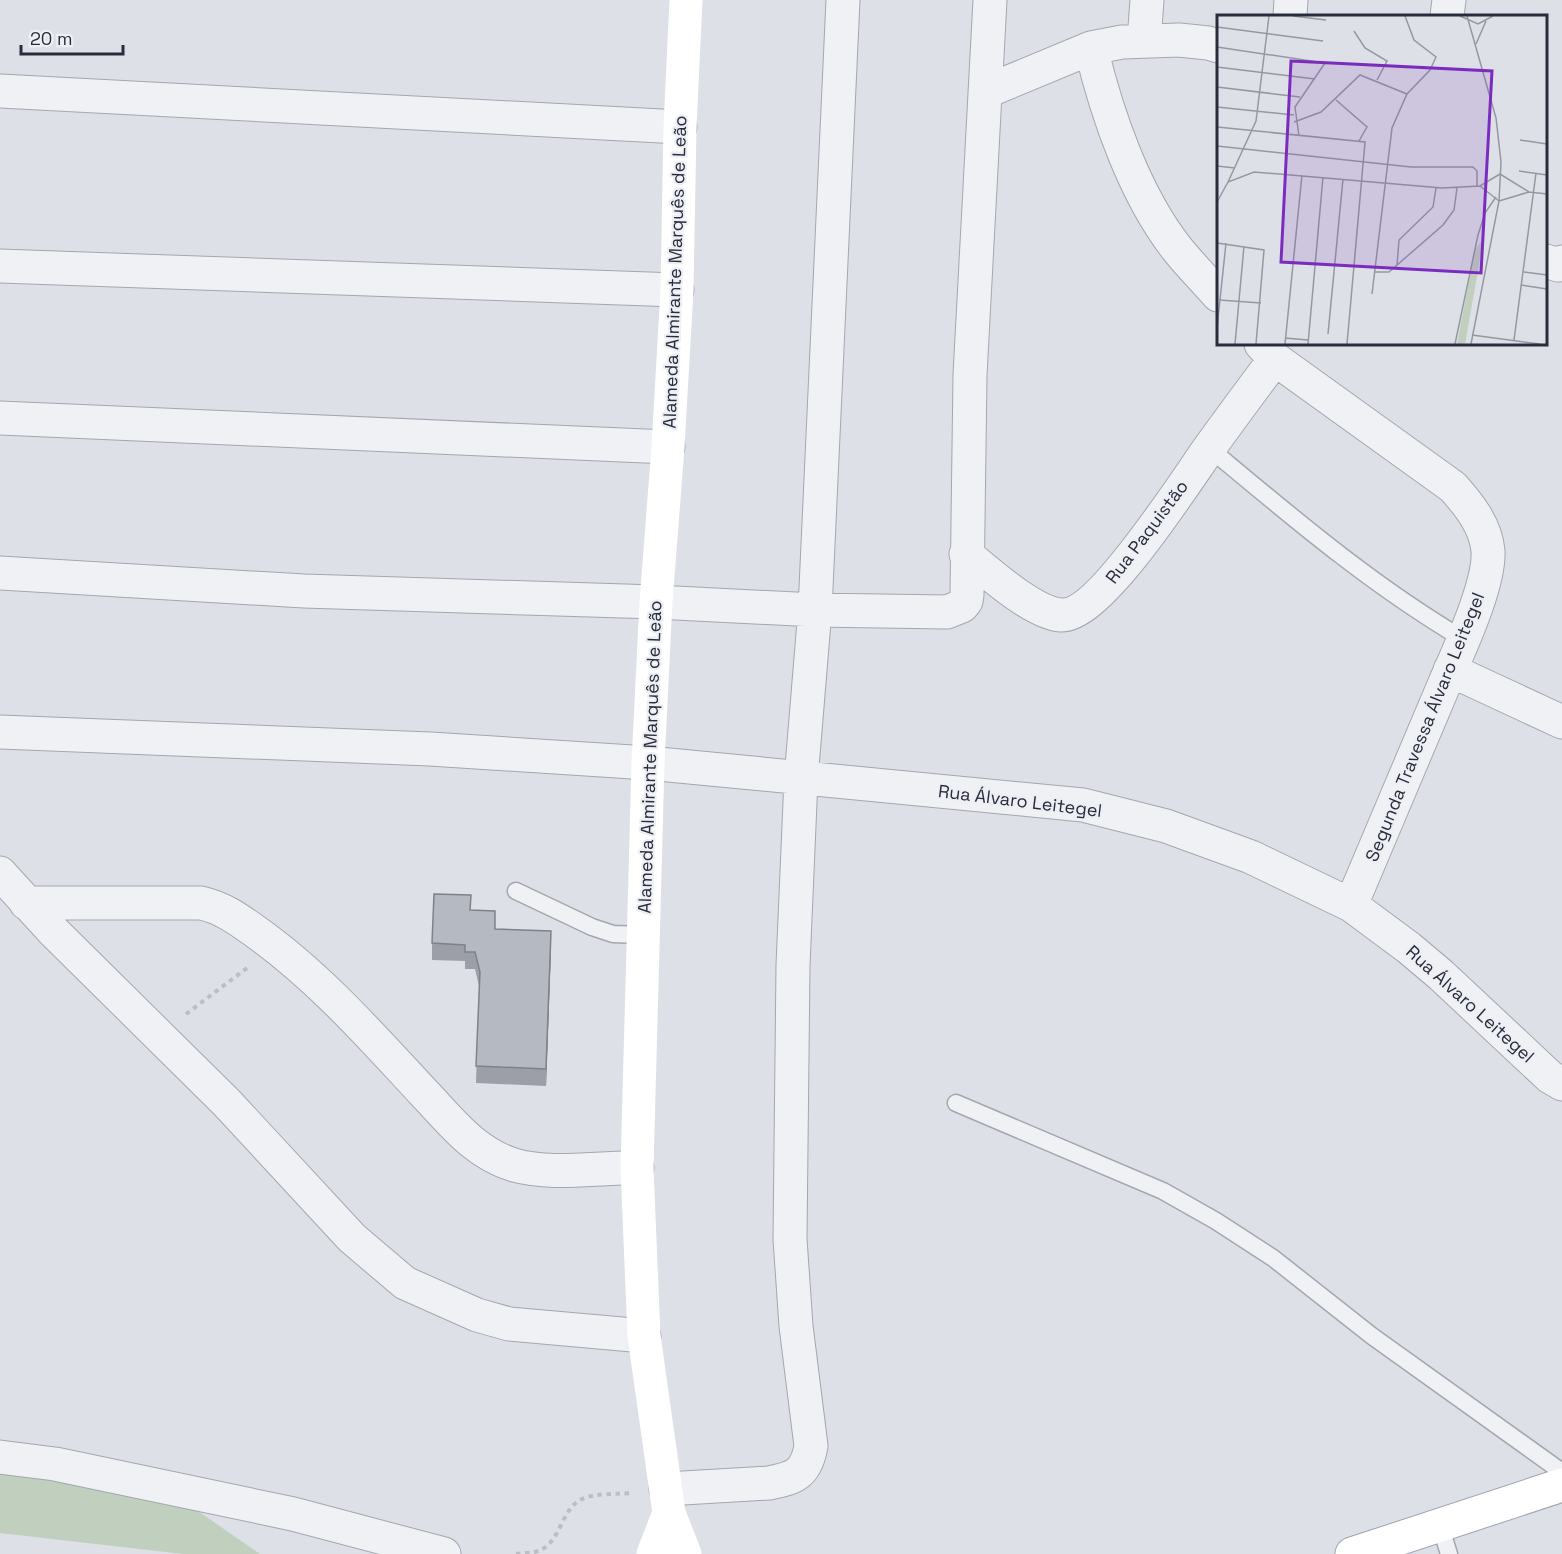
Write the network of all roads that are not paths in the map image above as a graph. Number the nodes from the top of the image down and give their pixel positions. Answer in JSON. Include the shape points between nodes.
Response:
{"nodes":[{"id":1,"x":686,"y":0,"type":"edge"},
{"id":2,"x":843,"y":0,"type":"edge"},
{"id":3,"x":990,"y":0,"type":"edge"},
{"id":4,"x":1147,"y":0,"type":"edge"},
{"id":5,"x":1291,"y":0,"type":"edge"},
{"id":6,"x":1449,"y":0,"type":"edge"},
{"id":7,"x":1290,"y":15,"type":"edge"},
{"id":8,"x":1447,"y":15,"type":"edge"},
{"id":9,"x":1144,"y":41,"type":"junction"},
{"id":10,"x":1217,"y":46,"type":"edge"},
{"id":11,"x":1091,"y":48,"type":"junction"},
{"id":12,"x":0,"y":91,"type":"edge"},
{"id":13,"x":984,"y":92,"type":"junction"},
{"id":14,"x":680,"y":127,"type":"junction"},
{"id":15,"x":1547,"y":262,"type":"edge"},
{"id":16,"x":1562,"y":262,"type":"edge"},
{"id":17,"x":0,"y":266,"type":"edge"},
{"id":18,"x":677,"y":290,"type":"junction"},
{"id":19,"x":1217,"y":294,"type":"edge"},
{"id":20,"x":1268,"y":351,"type":"edge"},
{"id":21,"x":0,"y":418,"type":"edge"},
{"id":22,"x":668,"y":447,"type":"junction"},
{"id":23,"x":1209,"y":448,"type":"junction"},
{"id":24,"x":966,"y":554,"type":"junction"},
{"id":25,"x":0,"y":573,"type":"edge"},
{"id":26,"x":656,"y":602,"type":"junction"},
{"id":27,"x":815,"y":610,"type":"junction"},
{"id":28,"x":1463,"y":639,"type":"junction"},
{"id":29,"x":1450,"y":670,"type":"junction"},
{"id":30,"x":1562,"y":722,"type":"edge"},
{"id":31,"x":0,"y":732,"type":"edge"},
{"id":32,"x":648,"y":763,"type":"junction"},
{"id":33,"x":801,"y":779,"type":"junction"},
{"id":34,"x":0,"y":873,"type":"edge"},
{"id":35,"x":516,"y":891,"type":"dead end"},
{"id":36,"x":26,"y":903,"type":"junction"},
{"id":37,"x":1351,"y":905,"type":"junction"},
{"id":38,"x":642,"y":935,"type":"junction"},
{"id":39,"x":1562,"y":1084,"type":"edge"},
{"id":40,"x":956,"y":1103,"type":"dead end"},
{"id":41,"x":636,"y":1168,"type":"junction"},
{"id":42,"x":644,"y":1336,"type":"junction"},
{"id":43,"x":0,"y":1457,"type":"edge"},
{"id":44,"x":1562,"y":1472,"type":"edge"},
{"id":45,"x":1562,"y":1485,"type":"edge"},
{"id":46,"x":668,"y":1501,"type":"junction"},
{"id":47,"x":1445,"y":1540,"type":"edge"},
{"id":48,"x":444,"y":1554,"type":"edge"},
{"id":49,"x":653,"y":1554,"type":"edge"},
{"id":50,"x":685,"y":1554,"type":"edge"},
{"id":51,"x":1352,"y":1554,"type":"edge"}],
"edges":[{"from":1,"to":14,"type":"main road","name":"Alameda Almirante Marquês de Leão"},
{"from":2,"to":27,"type":"street"},
{"from":3,"to":13,"type":"street"},
{"from":4,"to":9,"type":"street"},
{"from":5,"to":7,"type":"street"},
{"from":6,"to":8,"type":"street"},
{"from":9,"to":10,"type":"street","via":[[1179,40]]},
{"from":9,"to":11,"type":"street"},
{"from":11,"to":13,"type":"street"},
{"from":11,"to":19,"type":"street","via":[[1112,119],[1145,198],[1177,249]]},
{"from":12,"to":14,"type":"street"},
{"from":13,"to":24,"type":"street"},
{"from":14,"to":18,"type":"main road","name":"Alameda Almirante Marquês de Leão"},
{"from":15,"to":16,"type":"street","via":[[1558,265]]},
{"from":17,"to":18,"type":"street"},
{"from":18,"to":22,"type":"main road","name":"Alameda Almirante Marquês de Leão"},
{"from":20,"to":23,"type":"street","name":"Rua Paquistão"},
{"from":20,"to":28,"type":"street","name":"Segunda Travessa Álvaro Leitegel","via":[[1453,487],[1470,506],[1488,550],[1483,586]]},
{"from":21,"to":22,"type":"street"},
{"from":22,"to":26,"type":"main road","name":"Alameda Almirante Marquês de Leão"},
{"from":23,"to":24,"type":"street","name":"Rua Paquistão","via":[[1141,545],[1092,601],[1069,614],[1050,612],[1022,598]]},
{"from":23,"to":28,"type":"lane","via":[[1329,548]]},
{"from":24,"to":27,"type":"street","via":[[966,601],[954,610]]},
{"from":25,"to":26,"type":"street","via":[[304,591]]},
{"from":26,"to":27,"type":"street"},
{"from":26,"to":32,"type":"main road","name":"Alameda Almirante Marquês de Leão"},
{"from":27,"to":33,"type":"street"},
{"from":28,"to":29,"type":"street","name":"Segunda Travessa Álvaro Leitegel"},
{"from":29,"to":30,"type":"street"},
{"from":29,"to":37,"type":"street","name":"Segunda Travessa Álvaro Leitegel"},
{"from":31,"to":32,"type":"street","name":"Rua Álvaro Leitegel","via":[[430,749]]},
{"from":32,"to":33,"type":"street","name":"Rua Álvaro Leitegel"},
{"from":32,"to":38,"type":"main road","name":"Alameda Almirante Marquês de Leão"},
{"from":33,"to":37,"type":"street","name":"Rua Álvaro Leitegel","via":[[1083,805],[1166,826],[1251,858]]},
{"from":33,"to":46,"type":"street","via":[[792,989],[790,1208],[796,1326],[811,1446],[808,1460],[798,1474],[785,1480]]},
{"from":34,"to":36,"type":"street"},
{"from":35,"to":38,"type":"lane","via":[[592,927],[613,934]]},
{"from":36,"to":41,"type":"street","via":[[201,903],[226,911],[276,946],[331,995],[457,1129],[485,1152],[514,1165],[540,1169]]},
{"from":36,"to":42,"type":"street","via":[[227,1103],[352,1238],[405,1283],[477,1315],[509,1324]]},
{"from":37,"to":39,"type":"street","name":"Rua Álvaro Leitegel","via":[[1442,975]]},
{"from":38,"to":41,"type":"main road","name":"Alameda Almirante Marquês de Leão"},
{"from":40,"to":44,"type":"lane","via":[[1163,1191],[1216,1221],[1273,1258],[1372,1336]]},
{"from":41,"to":42,"type":"main road","name":"Alameda Almirante Marquês de Leão"},
{"from":42,"to":46,"type":"main road","name":"Alameda Almirante Marquês de Leão"},
{"from":43,"to":48,"type":"street","via":[[55,1464],[293,1514]]},
{"from":45,"to":47,"type":"main road"},
{"from":46,"to":49,"type":"main road","name":"Alameda Almirante Marquês de Leão"},
{"from":46,"to":50,"type":"main road","name":"Alameda Almirante Marquês de Leão"},
{"from":47,"to":51,"type":"main road"}]}
